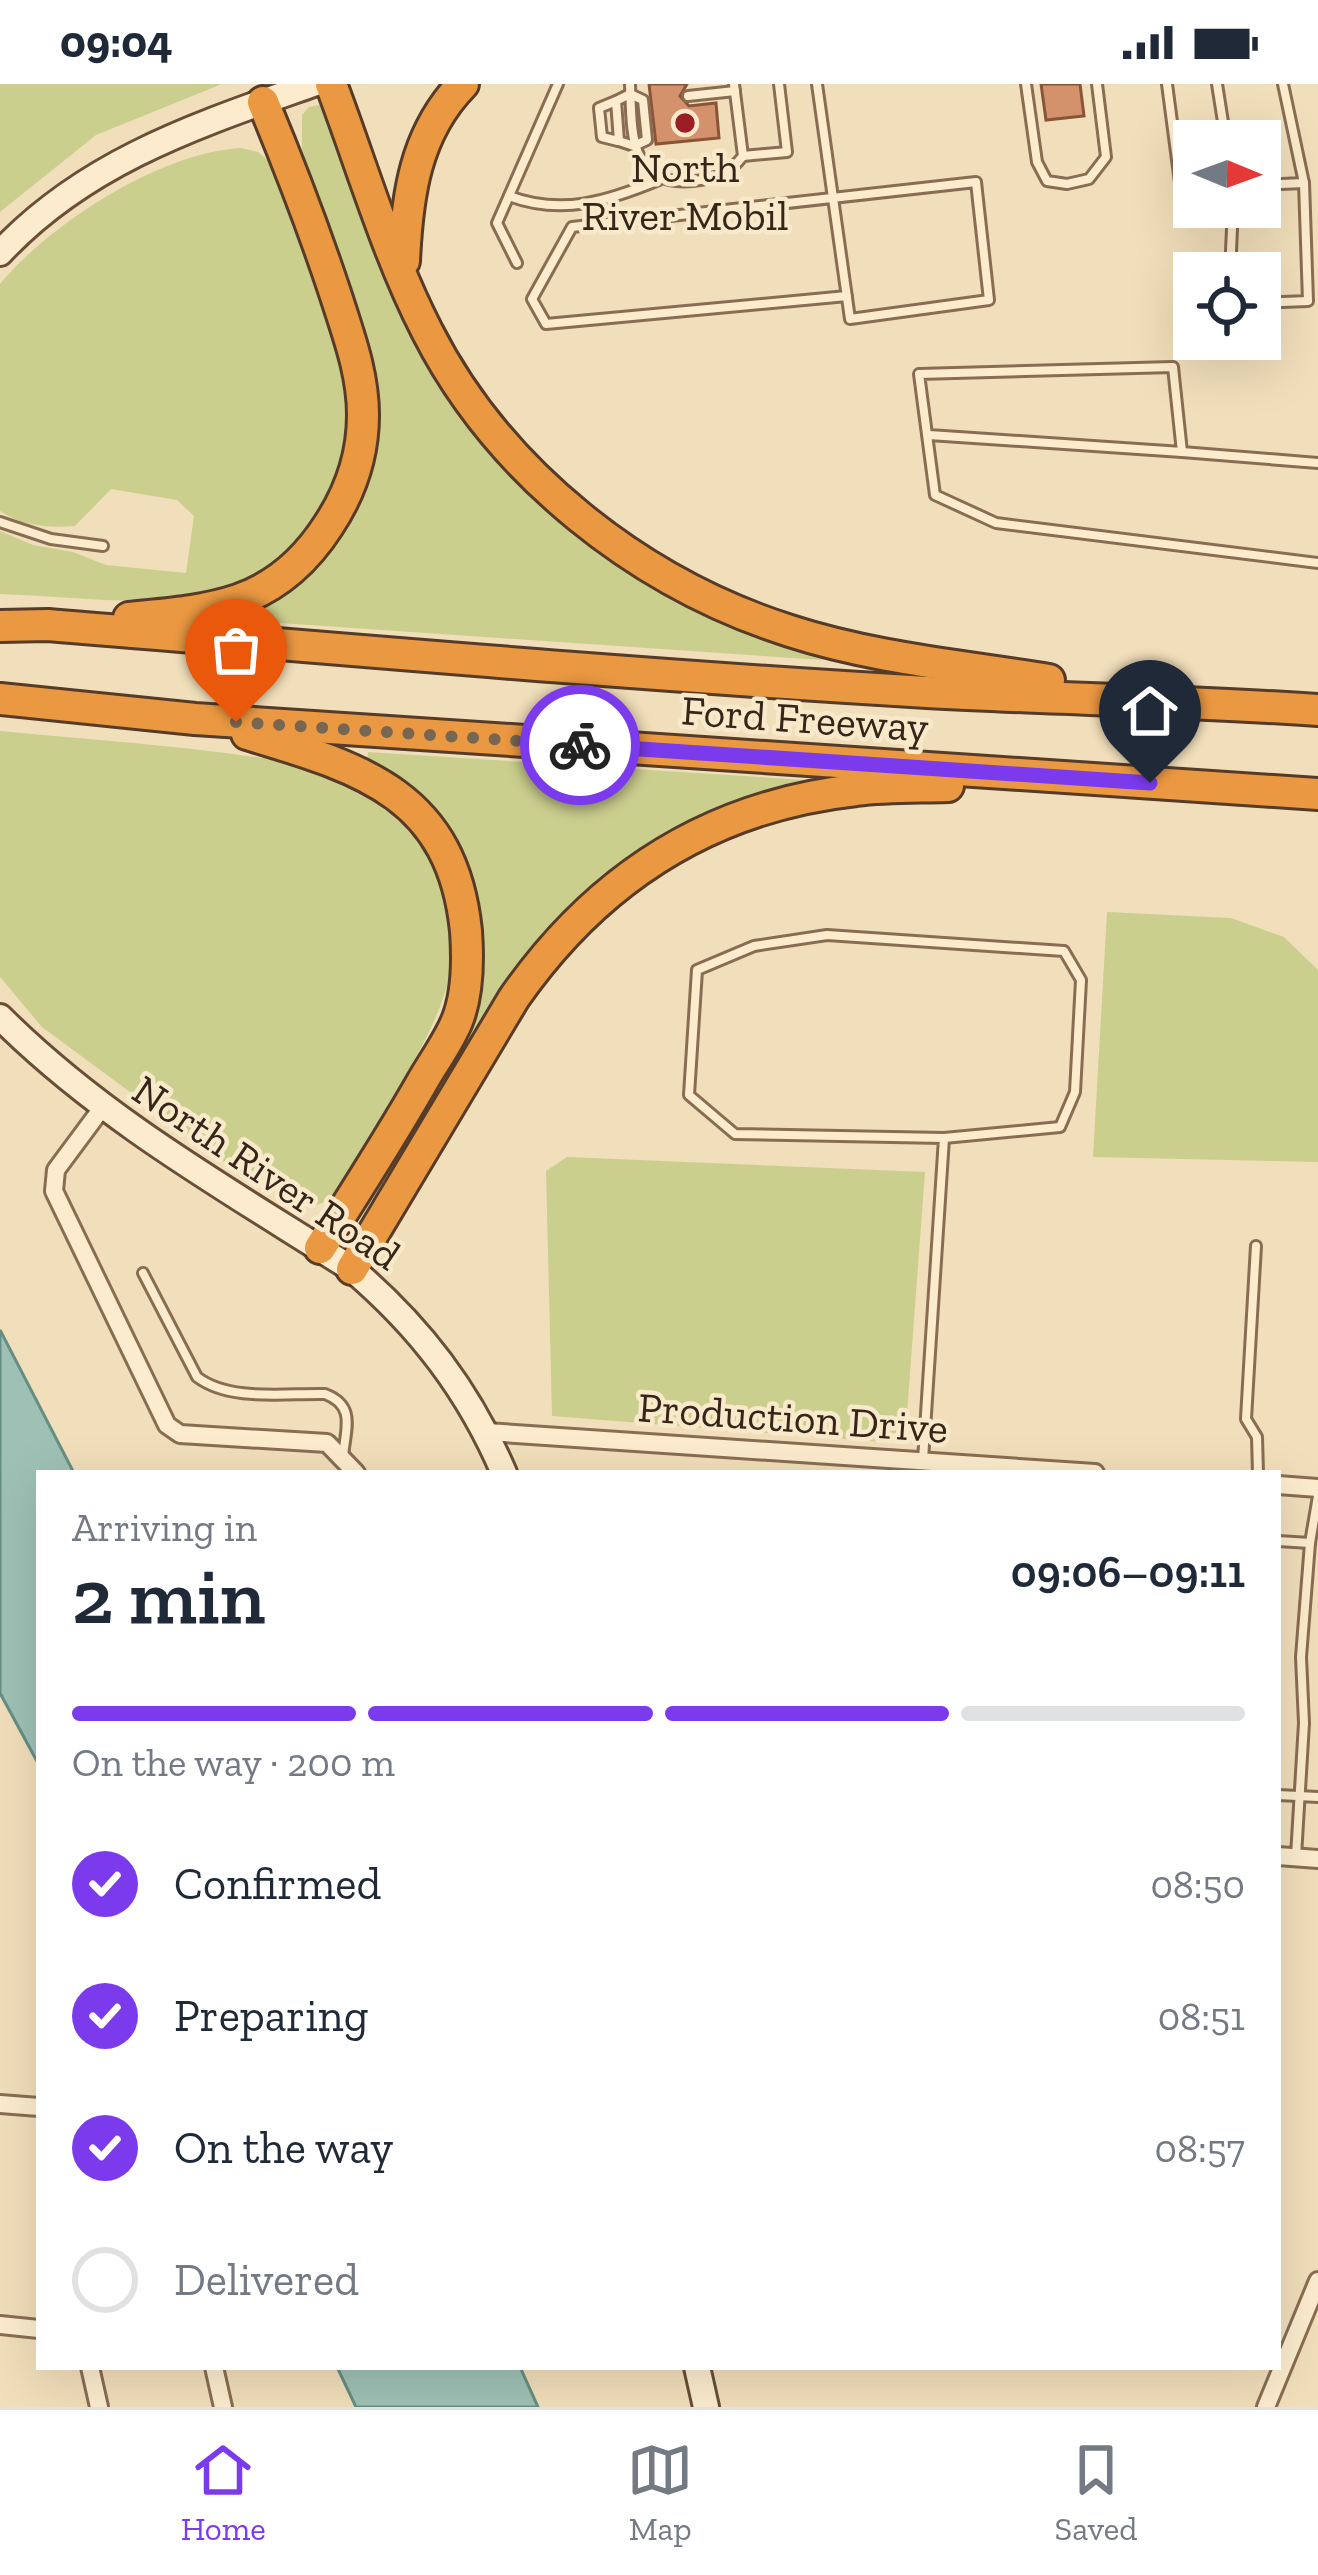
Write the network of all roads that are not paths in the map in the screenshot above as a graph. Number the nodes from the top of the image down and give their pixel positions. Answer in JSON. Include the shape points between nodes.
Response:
{"nodes":[{"id":1,"x":313,"y":84,"type":"edge"},
{"id":2,"x":332,"y":84,"type":"edge"},
{"id":3,"x":463,"y":84,"type":"edge"},
{"id":4,"x":558,"y":84,"type":"edge"},
{"id":5,"x":779,"y":84,"type":"edge"},
{"id":6,"x":818,"y":84,"type":"edge"},
{"id":7,"x":1026,"y":84,"type":"edge"},
{"id":8,"x":1097,"y":84,"type":"edge"},
{"id":9,"x":1167,"y":84,"type":"edge"},
{"id":10,"x":1216,"y":84,"type":"edge"},
{"id":11,"x":1283,"y":84,"type":"edge"},
{"id":12,"x":735,"y":88,"type":"edge"},
{"id":13,"x":630,"y":89,"type":"edge"},
{"id":14,"x":688,"y":96,"type":"dead end"},
{"id":15,"x":616,"y":101,"type":"junction"},
{"id":16,"x":263,"y":102,"type":"junction"},
{"id":17,"x":1222,"y":120,"type":"edge"},
{"id":18,"x":1173,"y":129,"type":"edge"},
{"id":19,"x":619,"y":141,"type":"junction"},
{"id":20,"x":634,"y":146,"type":"junction"},
{"id":21,"x":743,"y":156,"type":"junction"},
{"id":22,"x":660,"y":179,"type":"junction"},
{"id":23,"x":1304,"y":183,"type":"junction"},
{"id":24,"x":1281,"y":184,"type":"edge"},
{"id":25,"x":509,"y":196,"type":"junction"},
{"id":26,"x":833,"y":198,"type":"junction"},
{"id":27,"x":0,"y":253,"type":"edge"},
{"id":28,"x":518,"y":263,"type":"dead end"},
{"id":29,"x":404,"y":279,"type":"junction"},
{"id":30,"x":847,"y":296,"type":"junction"},
{"id":31,"x":1281,"y":302,"type":"edge"},
{"id":32,"x":1313,"y":302,"type":"edge"},
{"id":33,"x":929,"y":435,"type":"junction"},
{"id":34,"x":1182,"y":452,"type":"junction"},
{"id":35,"x":1318,"y":463,"type":"edge"},
{"id":36,"x":0,"y":522,"type":"edge"},
{"id":37,"x":104,"y":546,"type":"dead end"},
{"id":38,"x":1318,"y":563,"type":"edge"},
{"id":39,"x":0,"y":626,"type":"edge"},
{"id":40,"x":48,"y":626,"type":"junction"},
{"id":41,"x":0,"y":699,"type":"edge"},
{"id":42,"x":1174,"y":700,"type":"junction"},
{"id":43,"x":1318,"y":710,"type":"edge"},
{"id":44,"x":195,"y":718,"type":"junction"},
{"id":45,"x":1108,"y":780,"type":"junction"},
{"id":46,"x":1318,"y":794,"type":"edge"},
{"id":47,"x":0,"y":1016,"type":"edge"},
{"id":48,"x":102,"y":1108,"type":"junction"},
{"id":49,"x":944,"y":1138,"type":"junction"},
{"id":50,"x":1256,"y":1246,"type":"dead end"},
{"id":51,"x":320,"y":1248,"type":"junction"},
{"id":52,"x":352,"y":1269,"type":"junction"},
{"id":53,"x":143,"y":1273,"type":"dead end"},
{"id":54,"x":487,"y":1432,"type":"junction"},
{"id":55,"x":343,"y":1459,"type":"junction"},
{"id":56,"x":922,"y":1461,"type":"junction"},
{"id":57,"x":982,"y":1469,"type":"edge"},
{"id":58,"x":353,"y":1470,"type":"edge"},
{"id":59,"x":503,"y":1470,"type":"edge"},
{"id":60,"x":1258,"y":1470,"type":"edge"},
{"id":61,"x":1281,"y":1486,"type":"edge"},
{"id":62,"x":1318,"y":1492,"type":"edge"},
{"id":63,"x":1281,"y":1541,"type":"edge"},
{"id":64,"x":1310,"y":1543,"type":"junction"},
{"id":65,"x":1281,"y":1795,"type":"edge"},
{"id":66,"x":1300,"y":1796,"type":"junction"},
{"id":67,"x":1318,"y":1798,"type":"edge"},
{"id":68,"x":1287,"y":1857,"type":"edge"},
{"id":69,"x":1318,"y":1859,"type":"edge"},
{"id":70,"x":0,"y":2104,"type":"edge"},
{"id":71,"x":36,"y":2107,"type":"edge"},
{"id":72,"x":1318,"y":2281,"type":"edge"},
{"id":73,"x":0,"y":2325,"type":"edge"},
{"id":74,"x":36,"y":2329,"type":"edge"},
{"id":75,"x":91,"y":2370,"type":"edge"},
{"id":76,"x":215,"y":2370,"type":"edge"},
{"id":77,"x":698,"y":2370,"type":"edge"},
{"id":78,"x":99,"y":2407,"type":"edge"},
{"id":79,"x":223,"y":2407,"type":"edge"},
{"id":80,"x":706,"y":2407,"type":"edge"},
{"id":81,"x":1266,"y":2407,"type":"edge"}],
"edges":[{"from":1,"to":16,"type":"street"},
{"from":2,"to":29,"type":"highway"},
{"from":3,"to":29,"type":"highway","via":[[433,125],[410,184]]},
{"from":4,"to":25,"type":"lane"},
{"from":5,"to":21,"type":"lane","via":[[787,152]]},
{"from":6,"to":26,"type":"lane"},
{"from":7,"to":8,"type":"lane","via":[[1037,162],[1054,184],[1089,178],[1106,157]]},
{"from":9,"to":18,"type":"lane"},
{"from":10,"to":17,"type":"lane"},
{"from":11,"to":23,"type":"lane"},
{"from":12,"to":14,"type":"lane"},
{"from":12,"to":21,"type":"lane"},
{"from":13,"to":15,"type":"lane"},
{"from":13,"to":20,"type":"lane"},
{"from":13,"to":20,"type":"lane","via":[[647,100],[647,140]]},
{"from":15,"to":19,"type":"lane"},
{"from":15,"to":19,"type":"lane","via":[[599,108],[602,137]]},
{"from":16,"to":27,"type":"street","via":[[120,159],[40,213]]},
{"from":16,"to":40,"type":"highway","via":[[307,208],[359,374],[361,446],[346,494],[304,557],[243,598],[198,611]]},
{"from":19,"to":20,"type":"lane"},
{"from":20,"to":22,"type":"lane"},
{"from":21,"to":22,"type":"lane","via":[[718,177]]},
{"from":22,"to":25,"type":"lane","via":[[612,200],[540,208]]},
{"from":23,"to":24,"type":"lane"},
{"from":23,"to":32,"type":"lane"},
{"from":25,"to":28,"type":"lane","via":[[497,223]]},
{"from":26,"to":30,"type":"lane"},
{"from":26,"to":30,"type":"lane","via":[[976,182],[989,301],[850,319]]},
{"from":26,"to":30,"type":"lane","via":[[572,227],[532,299],[546,324]]},
{"from":29,"to":42,"type":"highway","via":[[451,371],[531,473],[682,586],[791,632],[860,650]]},
{"from":31,"to":32,"type":"lane"},
{"from":33,"to":34,"type":"lane"},
{"from":33,"to":34,"type":"lane","via":[[920,374],[1173,367]]},
{"from":33,"to":38,"type":"lane","via":[[935,495],[996,523]]},
{"from":34,"to":35,"type":"lane"},
{"from":36,"to":37,"type":"lane"},
{"from":39,"to":40,"type":"highway","name":"Ford Freeway"},
{"from":40,"to":42,"type":"highway","name":"Ford Freeway","via":[[694,677]]},
{"from":41,"to":44,"type":"highway","name":"Ford Freeway"},
{"from":42,"to":43,"type":"highway","name":"Ford Freeway"},
{"from":44,"to":45,"type":"highway","name":"Ford Freeway"},
{"from":44,"to":51,"type":"highway","via":[[334,760],[394,790],[431,832],[459,889],[467,946],[457,1022]]},
{"from":45,"to":46,"type":"highway","name":"Ford Freeway"},
{"from":45,"to":52,"type":"highway","via":[[855,790],[792,801],[715,825],[638,869],[543,956]]},
{"from":47,"to":48,"type":"street","name":"North River Road"},
{"from":48,"to":51,"type":"street","name":"North River Road"},
{"from":48,"to":55,"type":"street","via":[[56,1170],[54,1191],[167,1426],[180,1434],[327,1443]]},
{"from":49,"to":49,"type":"lane","via":[[1060,1127],[1075,1092],[1081,980],[1064,950],[827,935],[754,946],[697,970],[689,1095],[735,1134]]},
{"from":49,"to":56,"type":"lane"},
{"from":50,"to":60,"type":"lane","via":[[1246,1419],[1257,1437]]},
{"from":51,"to":52,"type":"street","name":"North River Road"},
{"from":52,"to":54,"type":"street","name":"North River Road","via":[[423,1337]]},
{"from":53,"to":55,"type":"lane","via":[[185,1359],[211,1388],[326,1394],[344,1405]]},
{"from":54,"to":56,"type":"street","name":"Production Drive"},
{"from":54,"to":59,"type":"street","name":"North River Road"},
{"from":55,"to":58,"type":"street"},
{"from":56,"to":57,"type":"street","name":"Production Drive"},
{"from":61,"to":62,"type":"street"},
{"from":62,"to":64,"type":"lane"},
{"from":63,"to":64,"type":"lane"},
{"from":64,"to":66,"type":"lane"},
{"from":65,"to":66,"type":"lane"},
{"from":66,"to":67,"type":"lane"},
{"from":66,"to":68,"type":"lane"},
{"from":68,"to":69,"type":"street"},
{"from":70,"to":71,"type":"street"},
{"from":72,"to":81,"type":"street"},
{"from":73,"to":74,"type":"street"},
{"from":75,"to":78,"type":"street"},
{"from":76,"to":79,"type":"street"},
{"from":77,"to":80,"type":"street"}]}
